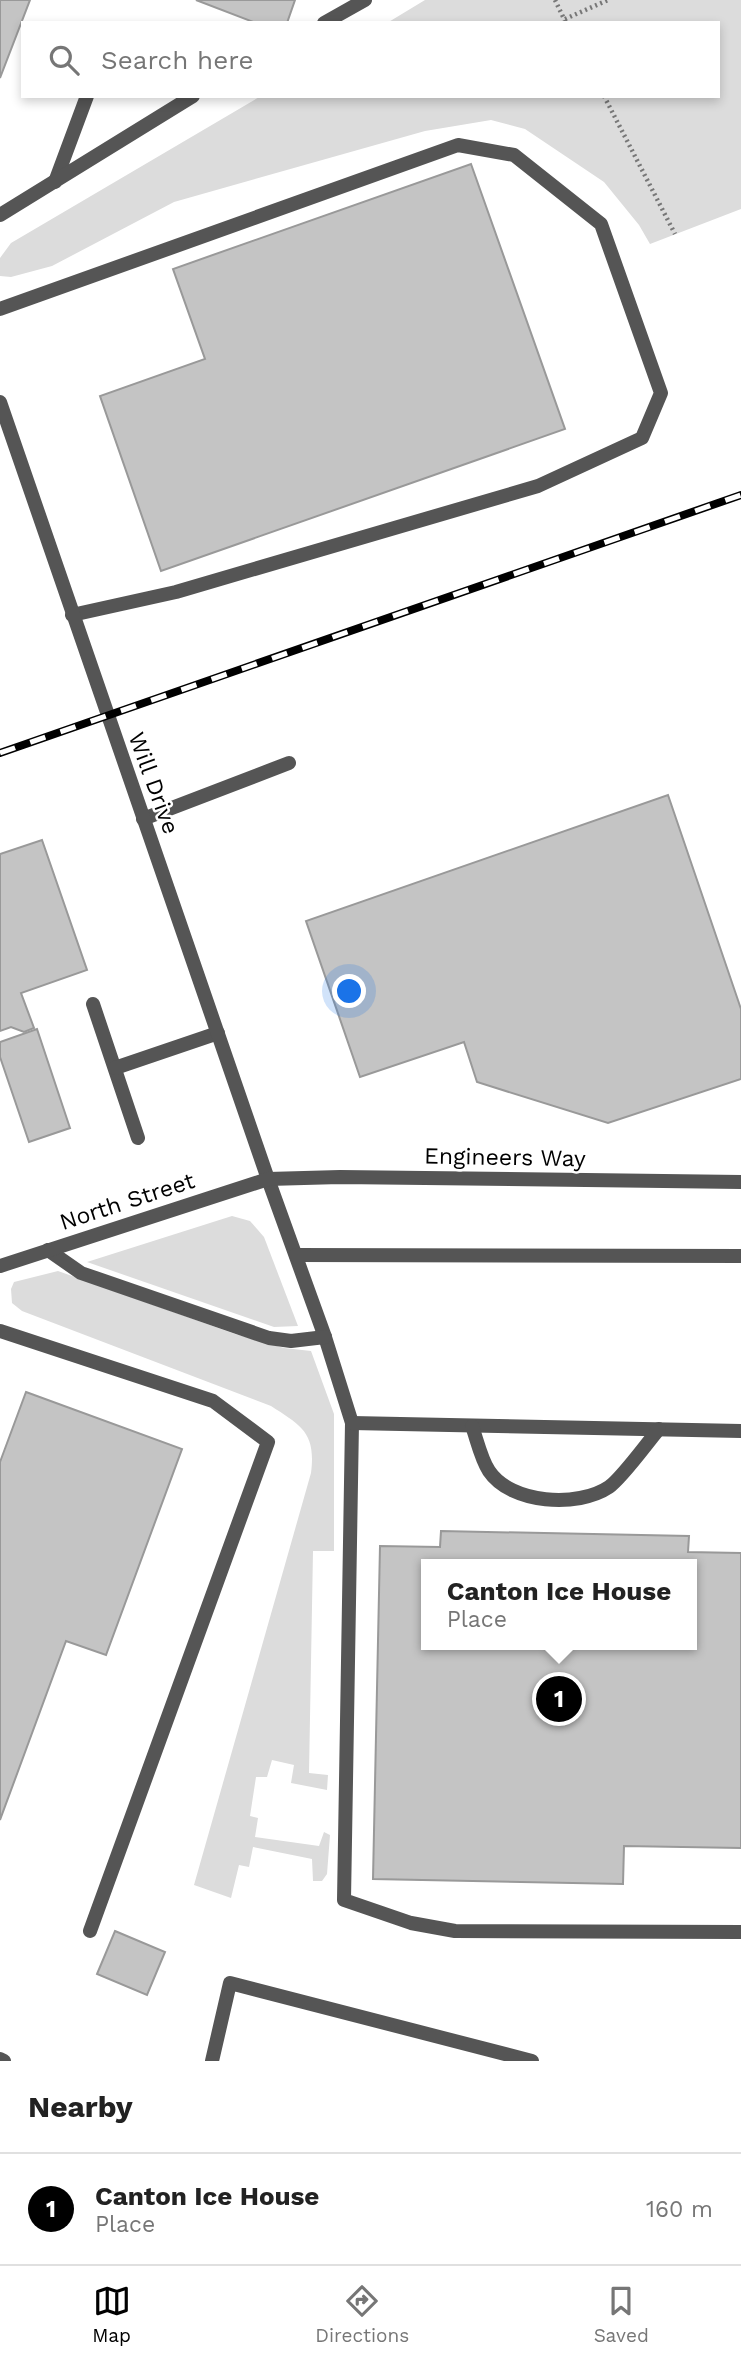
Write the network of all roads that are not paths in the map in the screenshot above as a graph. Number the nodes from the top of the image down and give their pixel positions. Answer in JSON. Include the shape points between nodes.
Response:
{"nodes":[{"id":1,"x":365,"y":0,"type":"edge"},
{"id":2,"x":328,"y":21,"type":"edge"},
{"id":3,"x":87,"y":98,"type":"edge"},
{"id":4,"x":190,"y":98,"type":"edge"},
{"id":5,"x":55,"y":182,"type":"junction"},
{"id":6,"x":0,"y":215,"type":"edge"},
{"id":7,"x":0,"y":309,"type":"edge"},
{"id":8,"x":0,"y":402,"type":"edge"},
{"id":9,"x":72,"y":615,"type":"junction"},
{"id":10,"x":289,"y":763,"type":"dead end"},
{"id":11,"x":143,"y":818,"type":"junction"},
{"id":12,"x":93,"y":1004,"type":"dead end"},
{"id":13,"x":218,"y":1033,"type":"junction"},
{"id":14,"x":115,"y":1068,"type":"junction"},
{"id":15,"x":138,"y":1138,"type":"dead end"},
{"id":16,"x":268,"y":1180,"type":"junction"},
{"id":17,"x":741,"y":1182,"type":"edge"},
{"id":18,"x":48,"y":1250,"type":"junction"},
{"id":19,"x":296,"y":1255,"type":"junction"},
{"id":20,"x":741,"y":1256,"type":"edge"},
{"id":21,"x":0,"y":1266,"type":"edge"},
{"id":22,"x":0,"y":1331,"type":"edge"},
{"id":23,"x":325,"y":1337,"type":"junction"},
{"id":24,"x":352,"y":1423,"type":"junction"},
{"id":25,"x":472,"y":1426,"type":"junction"},
{"id":26,"x":659,"y":1429,"type":"junction"},
{"id":27,"x":741,"y":1431,"type":"edge"},
{"id":28,"x":90,"y":1931,"type":"dead end"},
{"id":29,"x":741,"y":1932,"type":"edge"},
{"id":30,"x":212,"y":2061,"type":"edge"},
{"id":31,"x":532,"y":2061,"type":"edge"}],
"edges":[{"from":1,"to":2,"type":"street"},
{"from":3,"to":5,"type":"street"},
{"from":4,"to":5,"type":"street"},
{"from":5,"to":6,"type":"street"},
{"from":7,"to":9,"type":"street","via":[[458,145],[514,155],[601,224],[661,393],[642,438],[538,486],[176,592]]},
{"from":8,"to":9,"type":"street","name":"Will Drive"},
{"from":9,"to":11,"type":"street","name":"Will Drive"},
{"from":10,"to":11,"type":"street"},
{"from":11,"to":13,"type":"street","name":"Will Drive"},
{"from":12,"to":14,"type":"street"},
{"from":13,"to":14,"type":"street"},
{"from":13,"to":16,"type":"street","name":"Will Drive"},
{"from":14,"to":15,"type":"street"},
{"from":16,"to":17,"type":"street","name":"Engineers Way"},
{"from":16,"to":18,"type":"street","name":"North Street"},
{"from":16,"to":19,"type":"street","name":"Will Drive"},
{"from":18,"to":21,"type":"street","name":"North Street"},
{"from":18,"to":23,"type":"street","via":[[81,1272],[269,1338]]},
{"from":19,"to":20,"type":"street"},
{"from":19,"to":23,"type":"street","name":"Will Drive"},
{"from":22,"to":28,"type":"street","via":[[213,1401],[268,1442]]},
{"from":23,"to":24,"type":"street","name":"Will Drive"},
{"from":24,"to":25,"type":"street"},
{"from":24,"to":29,"type":"street","name":"Will Drive","via":[[344,1900],[411,1923],[455,1931]]},
{"from":25,"to":26,"type":"street"},
{"from":25,"to":26,"type":"street","via":[[497,1480],[506,1489],[544,1501],[580,1497],[609,1487]]},
{"from":26,"to":27,"type":"street"},
{"from":30,"to":31,"type":"street","via":[[230,1983]]}]}
